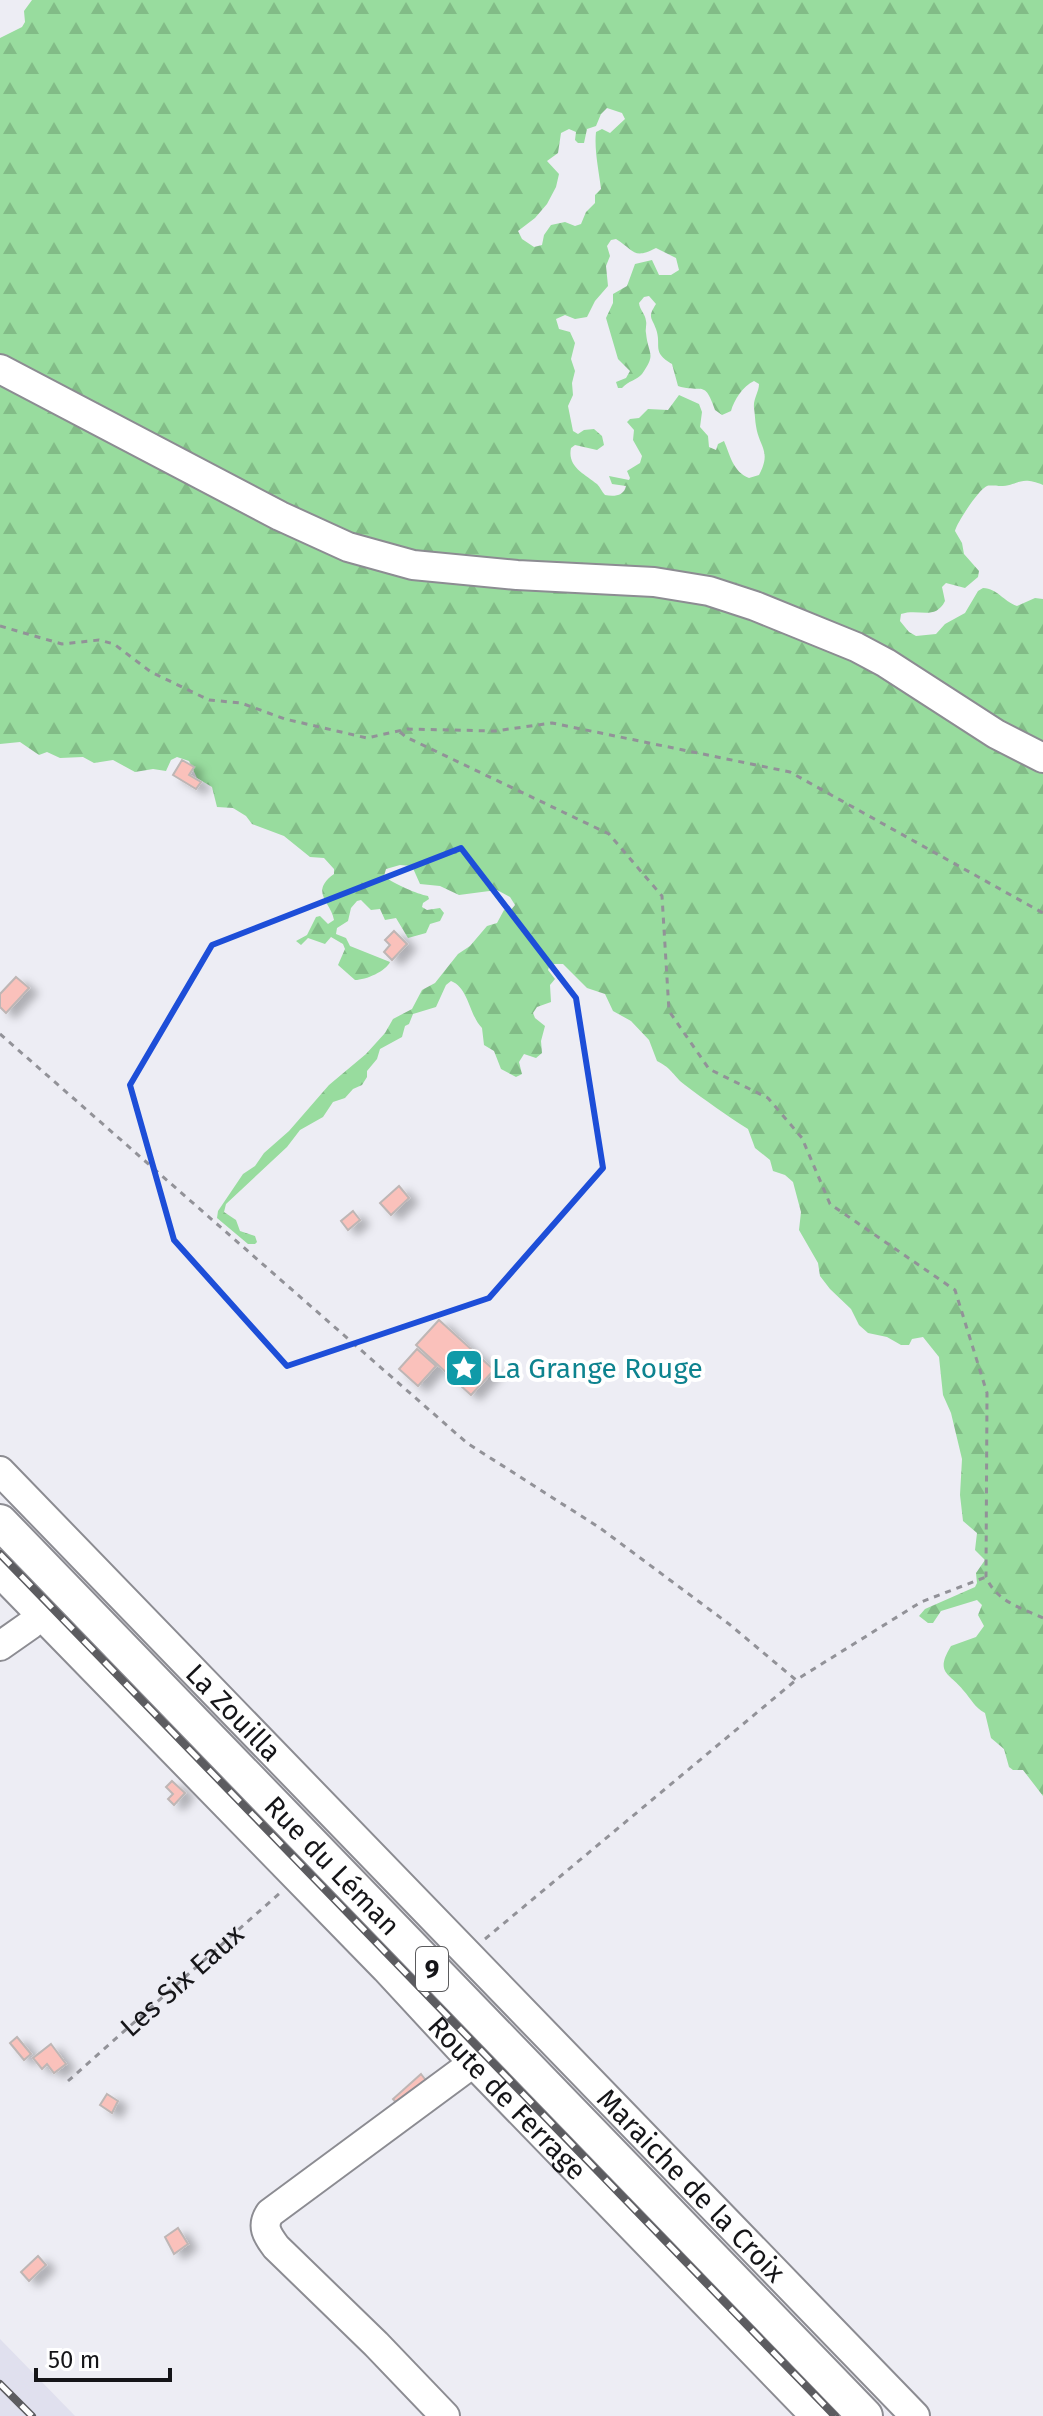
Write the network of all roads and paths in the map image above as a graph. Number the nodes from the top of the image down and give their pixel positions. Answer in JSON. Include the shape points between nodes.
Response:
{"nodes":[{"id":1,"x":4,"y":371,"type":"edge"},
{"id":2,"x":0,"y":626,"type":"edge"},
{"id":3,"x":400,"y":732,"type":"junction"},
{"id":4,"x":1043,"y":758,"type":"edge"},
{"id":5,"x":1043,"y":913,"type":"edge"},
{"id":6,"x":0,"y":1034,"type":"edge"},
{"id":7,"x":0,"y":1471,"type":"edge"},
{"id":8,"x":0,"y":1522,"type":"edge"},
{"id":9,"x":0,"y":1573,"type":"edge"},
{"id":10,"x":986,"y":1577,"type":"junction"},
{"id":11,"x":40,"y":1614,"type":"junction"},
{"id":12,"x":1043,"y":1618,"type":"edge"},
{"id":13,"x":0,"y":1646,"type":"edge"},
{"id":14,"x":796,"y":1680,"type":"junction"},
{"id":15,"x":296,"y":1878,"type":"junction"},
{"id":16,"x":468,"y":1954,"type":"junction"},
{"id":17,"x":473,"y":2063,"type":"junction"},
{"id":18,"x":68,"y":2081,"type":"dead end"},
{"id":19,"x":445,"y":2416,"type":"edge"},
{"id":20,"x":815,"y":2416,"type":"edge"},
{"id":21,"x":865,"y":2416,"type":"edge"},
{"id":22,"x":915,"y":2416,"type":"edge"}],
"edges":[{"from":1,"to":4,"type":"street","via":[[348,547],[423,566],[639,580],[709,591],[856,647]]},
{"from":2,"to":3,"type":"path","via":[[62,644],[114,644],[151,672],[209,700],[241,703],[367,738]]},
{"from":3,"to":5,"type":"path","via":[[495,731],[552,723],[790,772]]},
{"from":3,"to":10,"type":"path","via":[[609,834],[662,896],[669,1011],[709,1069],[768,1098],[802,1138],[830,1204],[955,1290],[987,1393]]},
{"from":6,"to":14,"type":"path","via":[[467,1443],[600,1528]]},
{"from":7,"to":16,"type":"street","name":"La Zouilla"},
{"from":8,"to":21,"type":"main road","name":"Rue du Léman","number":"9"},
{"from":9,"to":11,"type":"street","name":"Route de Ferrage"},
{"from":10,"to":12,"type":"path","via":[[996,1593]]},
{"from":10,"to":14,"type":"path","via":[[921,1602]]},
{"from":11,"to":13,"type":"street"},
{"from":11,"to":15,"type":"street","name":"Route de Ferrage"},
{"from":14,"to":16,"type":"path"},
{"from":15,"to":17,"type":"street","name":"Route de Ferrage"},
{"from":15,"to":18,"type":"path","name":"Les Six Eaux"},
{"from":16,"to":22,"type":"street","name":"Maraiche de la Croix"},
{"from":17,"to":19,"type":"street","via":[[270,2213],[265,2225],[276,2247]]},
{"from":17,"to":20,"type":"street","name":"Route de Ferrage"}]}
